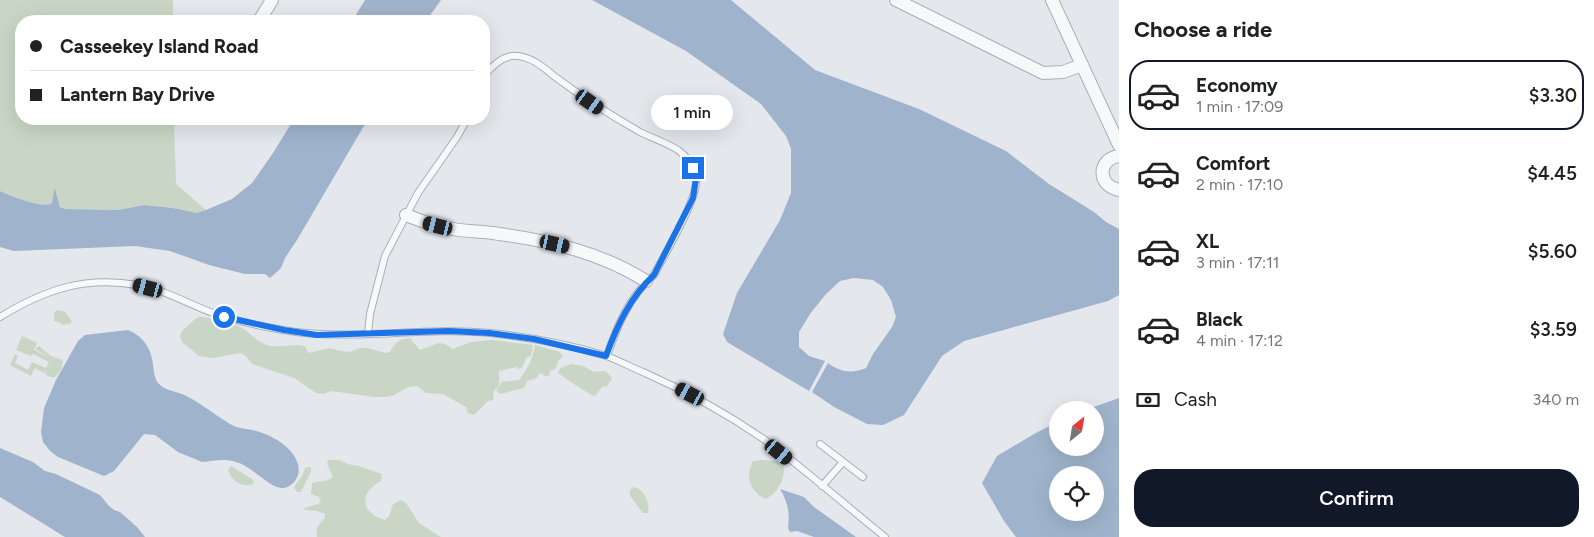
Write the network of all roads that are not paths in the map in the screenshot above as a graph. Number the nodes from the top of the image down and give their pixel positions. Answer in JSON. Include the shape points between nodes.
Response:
{"nodes":[{"id":1,"x":272,"y":0,"type":"edge"},
{"id":2,"x":896,"y":0,"type":"edge"},
{"id":3,"x":1052,"y":0,"type":"edge"},
{"id":4,"x":263,"y":15,"type":"edge"},
{"id":5,"x":1082,"y":65,"type":"junction"},
{"id":6,"x":490,"y":68,"type":"edge"},
{"id":7,"x":463,"y":125,"type":"edge"},
{"id":8,"x":1119,"y":145,"type":"edge"},
{"id":9,"x":1119,"y":156,"type":"edge"},
{"id":10,"x":1119,"y":190,"type":"edge"},
{"id":11,"x":406,"y":215,"type":"junction"},
{"id":12,"x":646,"y":282,"type":"junction"},
{"id":13,"x":0,"y":317,"type":"edge"},
{"id":14,"x":368,"y":334,"type":"junction"},
{"id":15,"x":606,"y":356,"type":"junction"},
{"id":16,"x":820,"y":444,"type":"dead end"},
{"id":17,"x":843,"y":462,"type":"junction"},
{"id":18,"x":863,"y":477,"type":"dead end"},
{"id":19,"x":822,"y":486,"type":"junction"},
{"id":20,"x":885,"y":537,"type":"edge"}],
"edges":[{"from":1,"to":4,"type":"street"},
{"from":2,"to":5,"type":"street","via":[[1043,73],[1063,72]]},
{"from":3,"to":5,"type":"street"},
{"from":5,"to":8,"type":"street"},
{"from":6,"to":12,"type":"lane","via":[[503,59],[516,56],[531,59],[604,111],[687,158],[696,179],[693,198],[654,275]]},
{"from":7,"to":11,"type":"lane"},
{"from":9,"to":10,"type":"street","via":[[1107,161],[1102,171],[1108,186]]},
{"from":11,"to":12,"type":"street","via":[[453,229],[572,247],[630,271]]},
{"from":11,"to":14,"type":"lane","via":[[385,256]]},
{"from":12,"to":15,"type":"lane","via":[[625,310]]},
{"from":13,"to":14,"type":"lane","via":[[22,304],[67,286],[97,282],[137,285],[159,291],[236,321],[317,335]]},
{"from":14,"to":15,"type":"lane","via":[[489,333],[534,339]]},
{"from":15,"to":19,"type":"lane","via":[[715,407]]},
{"from":16,"to":17,"type":"lane"},
{"from":17,"to":18,"type":"lane"},
{"from":17,"to":19,"type":"lane"},
{"from":19,"to":20,"type":"lane"}]}
